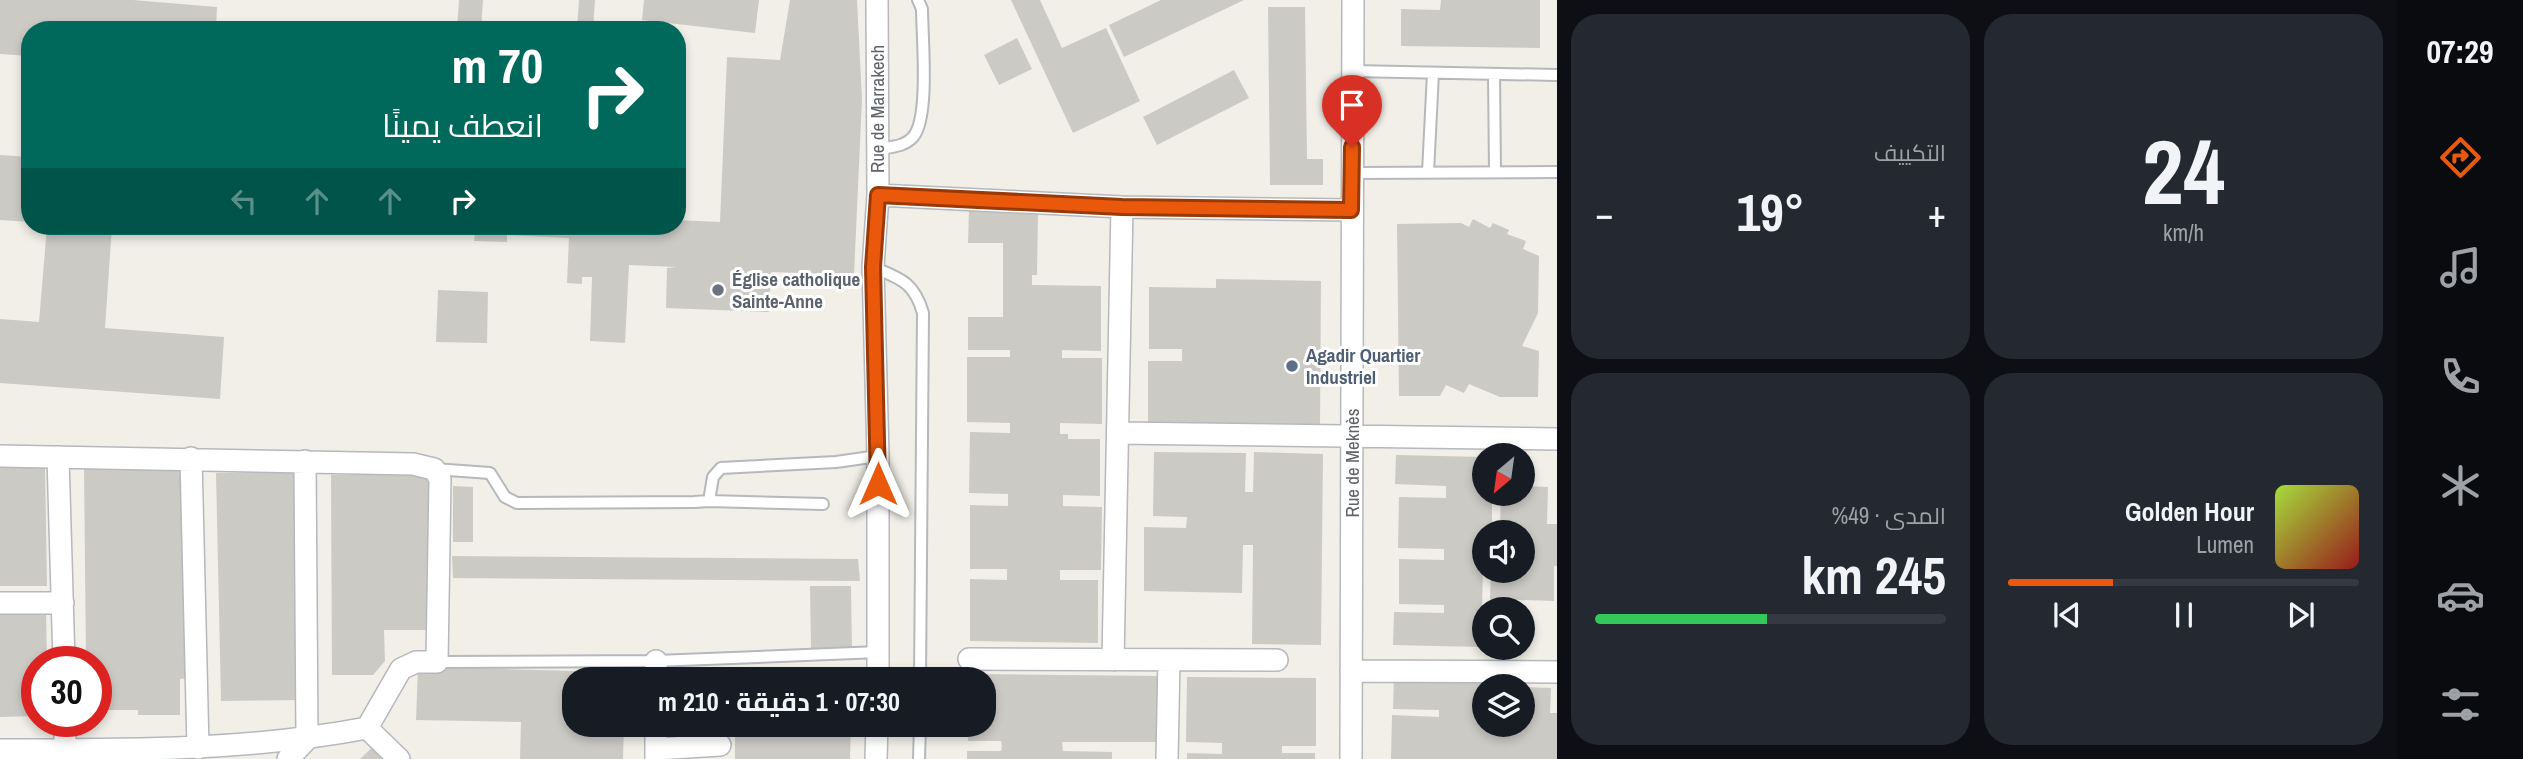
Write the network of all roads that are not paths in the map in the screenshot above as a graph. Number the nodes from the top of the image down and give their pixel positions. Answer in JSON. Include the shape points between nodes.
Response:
{"nodes":[{"id":1,"x":877,"y":0,"type":"edge"},
{"id":2,"x":918,"y":0,"type":"edge"},
{"id":3,"x":1353,"y":0,"type":"edge"},
{"id":4,"x":1352,"y":71,"type":"junction"},
{"id":5,"x":1433,"y":73,"type":"junction"},
{"id":6,"x":1494,"y":74,"type":"junction"},
{"id":7,"x":1557,"y":75,"type":"edge"},
{"id":8,"x":878,"y":149,"type":"junction"},
{"id":9,"x":1428,"y":172,"type":"junction"},
{"id":10,"x":1495,"y":172,"type":"junction"},
{"id":11,"x":1557,"y":172,"type":"edge"},
{"id":12,"x":1351,"y":173,"type":"junction"},
{"id":13,"x":878,"y":195,"type":"junction"},
{"id":14,"x":1122,"y":207,"type":"junction"},
{"id":15,"x":1351,"y":210,"type":"junction"},
{"id":16,"x":873,"y":267,"type":"junction"},
{"id":17,"x":1118,"y":433,"type":"junction"},
{"id":18,"x":1352,"y":435,"type":"junction"},
{"id":19,"x":1557,"y":439,"type":"edge"},
{"id":20,"x":0,"y":456,"type":"edge"},
{"id":21,"x":878,"y":456,"type":"junction"},
{"id":22,"x":58,"y":457,"type":"junction"},
{"id":23,"x":191,"y":458,"type":"junction"},
{"id":24,"x":304,"y":461,"type":"junction"},
{"id":25,"x":434,"y":468,"type":"junction"},
{"id":26,"x":709,"y":501,"type":"junction"},
{"id":27,"x":823,"y":504,"type":"dead end"},
{"id":28,"x":0,"y":603,"type":"edge"},
{"id":29,"x":63,"y":603,"type":"junction"},
{"id":30,"x":64,"y":646,"type":"edge"},
{"id":31,"x":879,"y":652,"type":"junction"},
{"id":32,"x":969,"y":659,"type":"dead end"},
{"id":33,"x":1113,"y":660,"type":"junction"},
{"id":34,"x":1169,"y":660,"type":"junction"},
{"id":35,"x":1277,"y":660,"type":"dead end"},
{"id":36,"x":437,"y":662,"type":"junction"},
{"id":37,"x":574,"y":667,"type":"edge"},
{"id":38,"x":693,"y":667,"type":"edge"},
{"id":39,"x":878,"y":667,"type":"edge"},
{"id":40,"x":920,"y":667,"type":"edge"},
{"id":41,"x":1352,"y":671,"type":"junction"},
{"id":42,"x":1557,"y":672,"type":"edge"},
{"id":43,"x":368,"y":728,"type":"junction"},
{"id":44,"x":65,"y":737,"type":"edge"},
{"id":45,"x":877,"y":737,"type":"edge"},
{"id":46,"x":920,"y":737,"type":"edge"},
{"id":47,"x":307,"y":740,"type":"junction"},
{"id":48,"x":720,"y":745,"type":"dead end"},
{"id":49,"x":198,"y":748,"type":"junction"},
{"id":50,"x":0,"y":750,"type":"edge"},
{"id":51,"x":65,"y":750,"type":"junction"},
{"id":52,"x":175,"y":754,"type":"edge"},
{"id":53,"x":656,"y":754,"type":"edge"},
{"id":54,"x":35,"y":755,"type":"edge"},
{"id":55,"x":288,"y":759,"type":"edge"},
{"id":56,"x":399,"y":759,"type":"edge"},
{"id":57,"x":876,"y":759,"type":"edge"},
{"id":58,"x":919,"y":759,"type":"edge"},
{"id":59,"x":1167,"y":759,"type":"edge"},
{"id":60,"x":1351,"y":759,"type":"edge"}],
"edges":[{"from":1,"to":8,"type":"street","name":"Rue de Marrakech"},
{"from":2,"to":8,"type":"lane","via":[[923,48],[920,121],[914,136],[900,146]]},
{"from":3,"to":4,"type":"street","name":"Rue de Meknès"},
{"from":4,"to":5,"type":"lane"},
{"from":4,"to":12,"type":"street","name":"Rue de Meknès"},
{"from":5,"to":6,"type":"lane"},
{"from":5,"to":9,"type":"lane"},
{"from":6,"to":7,"type":"lane"},
{"from":6,"to":10,"type":"lane"},
{"from":8,"to":13,"type":"street","name":"Rue de Marrakech"},
{"from":9,"to":10,"type":"lane"},
{"from":9,"to":12,"type":"lane"},
{"from":10,"to":11,"type":"lane"},
{"from":12,"to":15,"type":"street","name":"Rue de Meknès"},
{"from":13,"to":14,"type":"street"},
{"from":13,"to":16,"type":"street","name":"Rue de Marrakech"},
{"from":14,"to":15,"type":"street"},
{"from":14,"to":17,"type":"street"},
{"from":15,"to":18,"type":"street","name":"Rue de Meknès"},
{"from":16,"to":21,"type":"street","name":"Rue de Marrakech"},
{"from":16,"to":40,"type":"lane","via":[[902,279],[917,293],[923,313]]},
{"from":17,"to":18,"type":"street"},
{"from":17,"to":33,"type":"street"},
{"from":18,"to":19,"type":"street"},
{"from":18,"to":41,"type":"street","name":"Rue de Meknès"},
{"from":20,"to":22,"type":"street"},
{"from":21,"to":26,"type":"lane","via":[[721,468],[713,477]]},
{"from":21,"to":31,"type":"street","name":"Rue de Marrakech"},
{"from":22,"to":23,"type":"street"},
{"from":22,"to":29,"type":"street"},
{"from":23,"to":24,"type":"street"},
{"from":23,"to":49,"type":"street"},
{"from":24,"to":25,"type":"street"},
{"from":24,"to":47,"type":"street"},
{"from":25,"to":26,"type":"lane","via":[[490,474],[505,497],[517,503]]},
{"from":25,"to":36,"type":"street","via":[[440,479]]},
{"from":26,"to":27,"type":"lane"},
{"from":28,"to":29,"type":"street"},
{"from":29,"to":30,"type":"street"},
{"from":31,"to":38,"type":"lane"},
{"from":31,"to":39,"type":"street","name":"Rue de Marrakech"},
{"from":32,"to":33,"type":"street"},
{"from":33,"to":34,"type":"street"},
{"from":34,"to":35,"type":"street"},
{"from":34,"to":59,"type":"street"},
{"from":36,"to":37,"type":"lane"},
{"from":36,"to":43,"type":"street","via":[[416,662],[401,669]]},
{"from":41,"to":42,"type":"street"},
{"from":41,"to":60,"type":"street","name":"Rue de Meknès"},
{"from":43,"to":47,"type":"street"},
{"from":43,"to":56,"type":"street"},
{"from":44,"to":51,"type":"street"},
{"from":45,"to":57,"type":"street"},
{"from":46,"to":58,"type":"lane"},
{"from":47,"to":49,"type":"street"},
{"from":47,"to":55,"type":"street"},
{"from":48,"to":53,"type":"street"},
{"from":49,"to":52,"type":"street"},
{"from":50,"to":54,"type":"street"},
{"from":51,"to":52,"type":"street"},
{"from":51,"to":54,"type":"street"}]}
